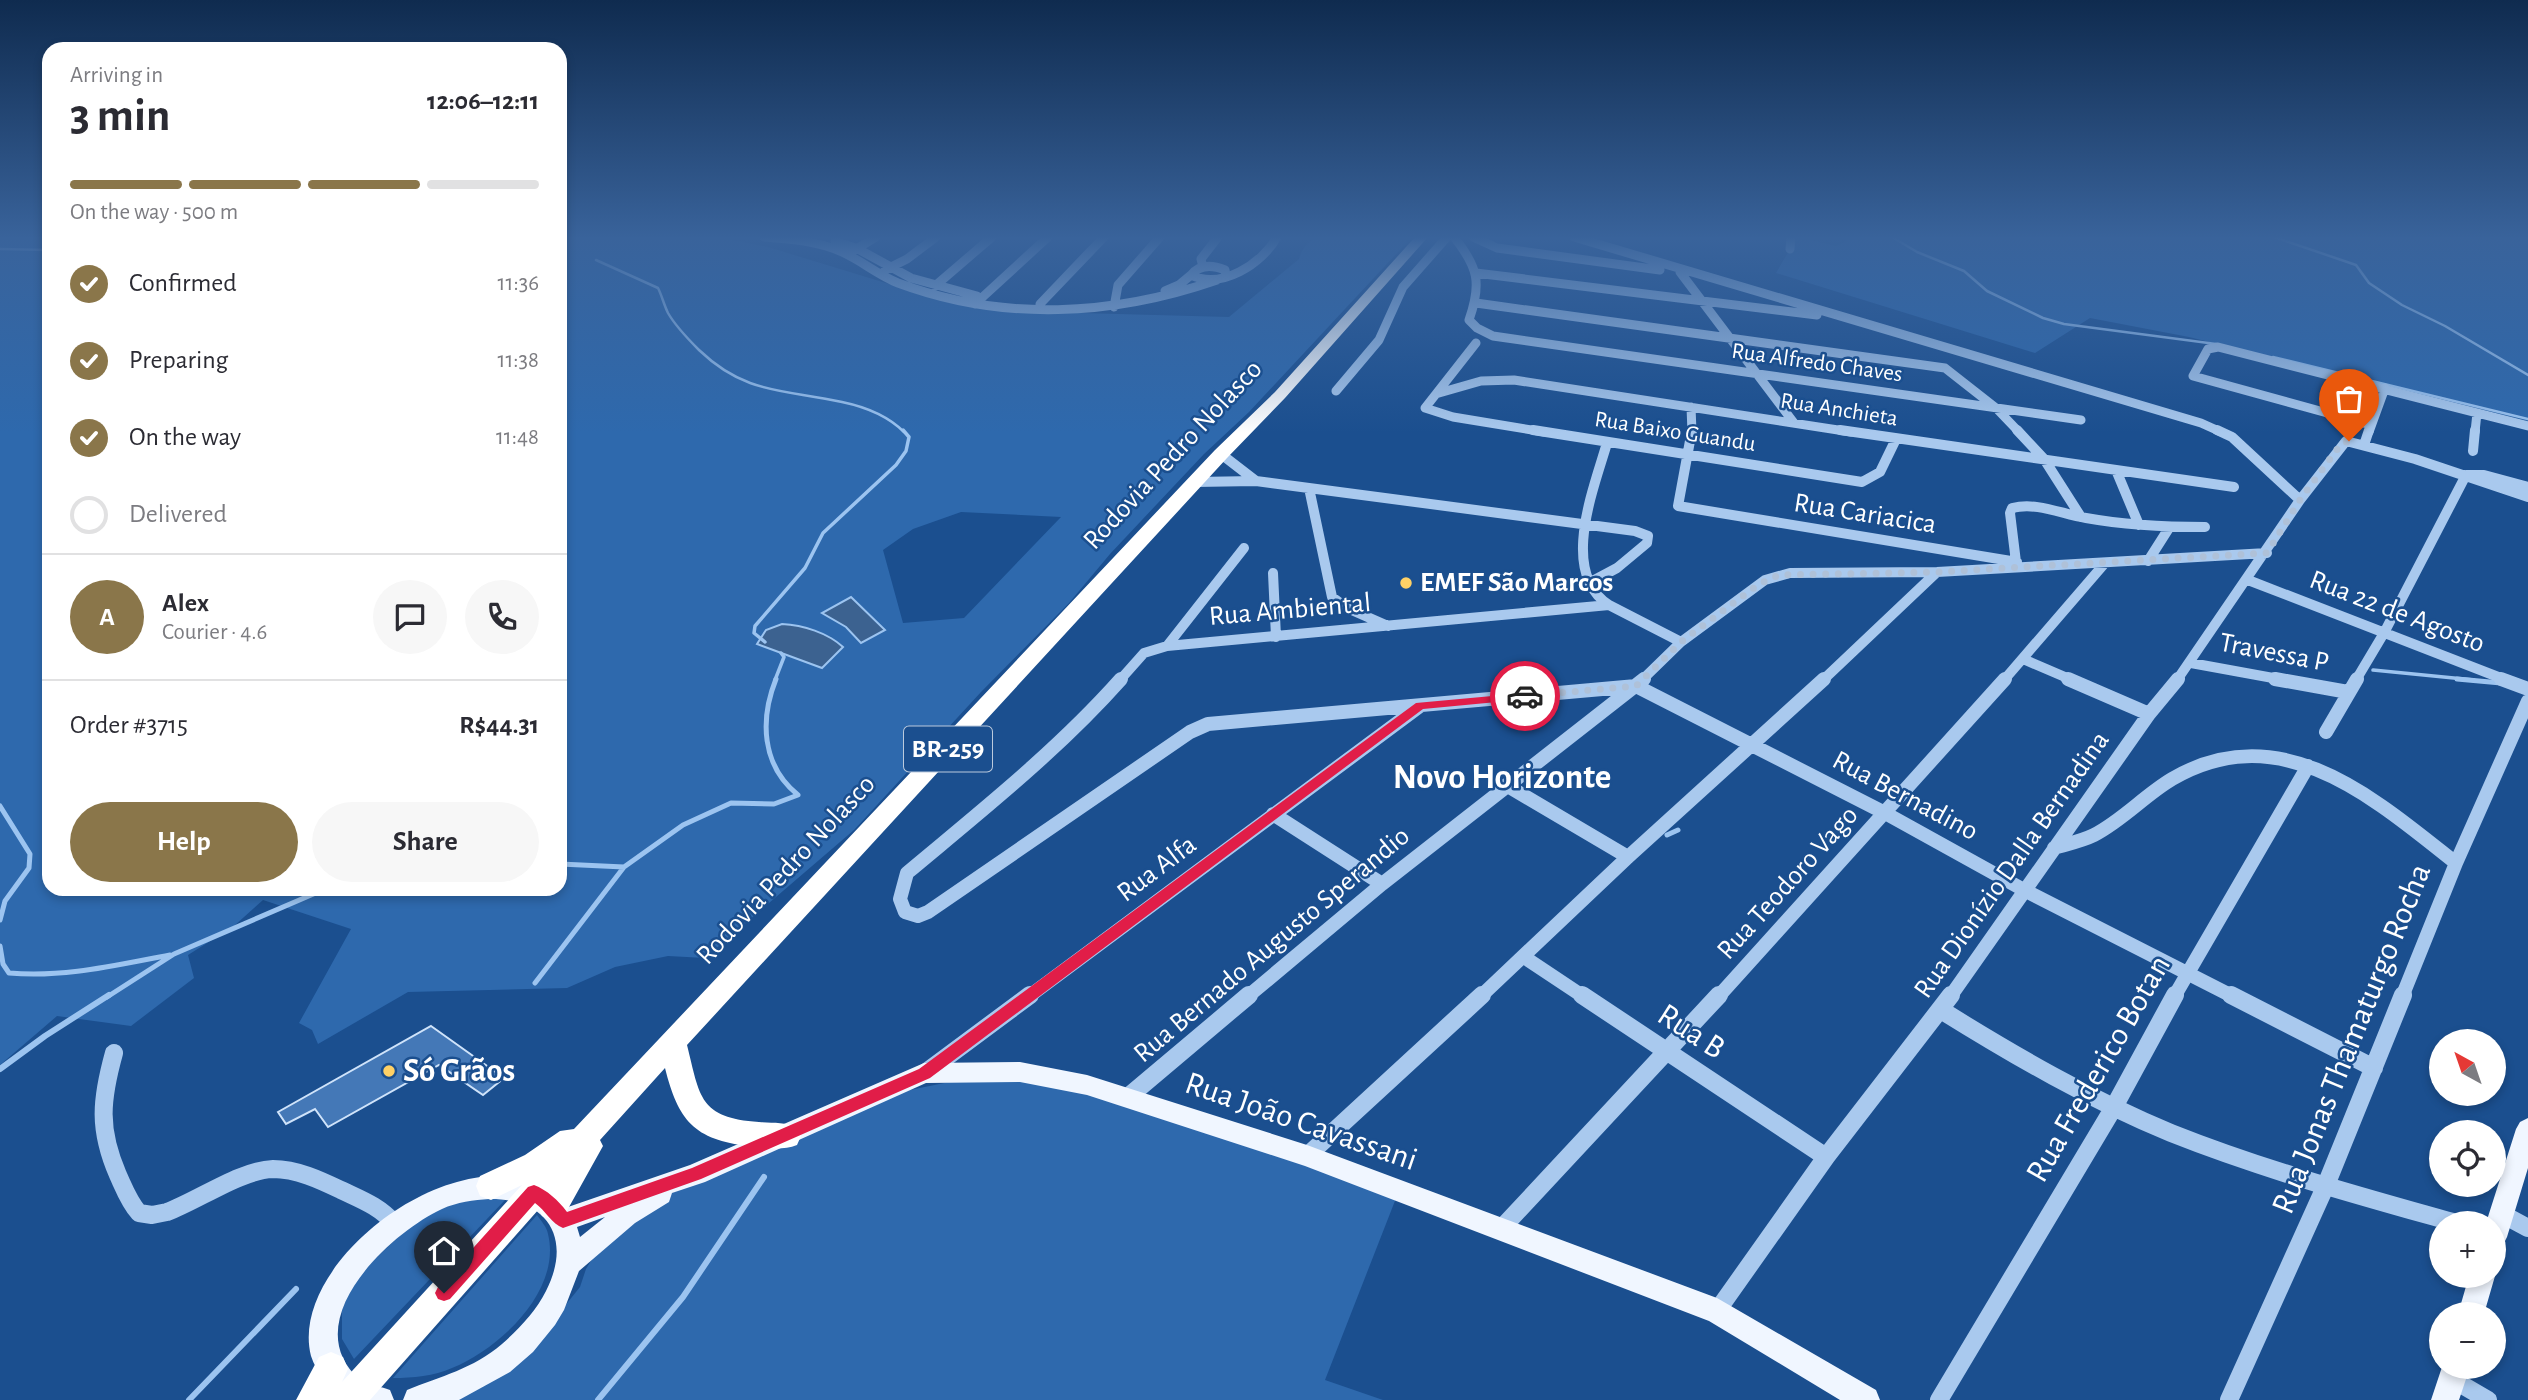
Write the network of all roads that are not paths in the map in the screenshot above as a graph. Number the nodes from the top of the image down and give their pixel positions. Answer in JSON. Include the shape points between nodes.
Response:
{"nodes":[{"id":1,"x":987,"y":302,"type":"edge"},
{"id":2,"x":1006,"y":302,"type":"edge"},
{"id":3,"x":1120,"y":302,"type":"edge"},
{"id":4,"x":1129,"y":302,"type":"edge"},
{"id":5,"x":1363,"y":302,"type":"edge"},
{"id":6,"x":1396,"y":302,"type":"edge"},
{"id":7,"x":1700,"y":302,"type":"edge"},
{"id":8,"x":1703,"y":302,"type":"edge"},
{"id":9,"x":1792,"y":302,"type":"edge"},
{"id":10,"x":1476,"y":303,"type":"joint"},
{"id":11,"x":1040,"y":304,"type":"joint"},
{"id":12,"x":1114,"y":304,"type":"junction"},
{"id":13,"x":1828,"y":313,"type":"junction"},
{"id":14,"x":1727,"y":336,"type":"junction"},
{"id":15,"x":1476,"y":344,"type":"dead end"},
{"id":16,"x":1758,"y":374,"type":"junction"},
{"id":17,"x":2385,"y":388,"type":"junction"},
{"id":18,"x":1336,"y":391,"type":"dead end"},
{"id":19,"x":1439,"y":393,"type":"junction"},
{"id":20,"x":1691,"y":407,"type":"junction"},
{"id":21,"x":1425,"y":408,"type":"joint"},
{"id":22,"x":1996,"y":408,"type":"junction"},
{"id":23,"x":2477,"y":413,"type":"junction"},
{"id":24,"x":2081,"y":419,"type":"dead end"},
{"id":25,"x":1794,"y":423,"type":"junction"},
{"id":26,"x":2371,"y":425,"type":"junction"},
{"id":27,"x":2528,"y":426,"type":"edge"},
{"id":28,"x":2213,"y":436,"type":"dead end"},
{"id":29,"x":2232,"y":437,"type":"junction"},
{"id":30,"x":1896,"y":439,"type":"junction"},
{"id":31,"x":1606,"y":443,"type":"junction"},
{"id":32,"x":2364,"y":445,"type":"junction"},
{"id":33,"x":2473,"y":451,"type":"dead end"},
{"id":34,"x":1221,"y":454,"type":"junction"},
{"id":35,"x":1688,"y":456,"type":"junction"},
{"id":36,"x":2044,"y":460,"type":"junction"},
{"id":37,"x":2116,"y":470,"type":"junction"},
{"id":38,"x":2466,"y":475,"type":"junction"},
{"id":39,"x":1256,"y":481,"type":"junction"},
{"id":40,"x":1195,"y":482,"type":"junction"},
{"id":41,"x":2234,"y":487,"type":"dead end"},
{"id":42,"x":2528,"y":487,"type":"edge"},
{"id":43,"x":1309,"y":488,"type":"junction"},
{"id":44,"x":2528,"y":497,"type":"edge"},
{"id":45,"x":2300,"y":500,"type":"junction"},
{"id":46,"x":2081,"y":517,"type":"junction"},
{"id":47,"x":1583,"y":524,"type":"junction"},
{"id":48,"x":2139,"y":525,"type":"junction"},
{"id":49,"x":2206,"y":527,"type":"dead end"},
{"id":50,"x":2169,"y":528,"type":"junction"},
{"id":51,"x":1244,"y":548,"type":"dead end"},
{"id":52,"x":2267,"y":553,"type":"junction"},
{"id":53,"x":2148,"y":561,"type":"junction"},
{"id":54,"x":2016,"y":562,"type":"junction"},
{"id":55,"x":2105,"y":563,"type":"junction"},
{"id":56,"x":2045,"y":566,"type":"junction"},
{"id":57,"x":1937,"y":572,"type":"junction"},
{"id":58,"x":1273,"y":573,"type":"dead end"},
{"id":59,"x":2248,"y":580,"type":"junction"},
{"id":60,"x":1587,"y":584,"type":"junction"},
{"id":61,"x":1609,"y":605,"type":"junction"},
{"id":62,"x":1388,"y":626,"type":"junction"},
{"id":63,"x":2384,"y":633,"type":"junction"},
{"id":64,"x":1276,"y":638,"type":"junction"},
{"id":65,"x":1681,"y":642,"type":"junction"},
{"id":66,"x":1167,"y":646,"type":"junction"},
{"id":67,"x":2023,"y":659,"type":"junction"},
{"id":68,"x":2191,"y":663,"type":"junction"},
{"id":69,"x":1636,"y":686,"type":"junction"},
{"id":70,"x":2528,"y":689,"type":"edge"},
{"id":71,"x":2348,"y":692,"type":"junction"},
{"id":72,"x":2528,"y":701,"type":"edge"},
{"id":73,"x":1420,"y":706,"type":"junction"},
{"id":74,"x":2149,"y":714,"type":"junction"},
{"id":75,"x":2326,"y":732,"type":"dead end"},
{"id":76,"x":1753,"y":746,"type":"junction"},
{"id":77,"x":2308,"y":766,"type":"junction"},
{"id":78,"x":1506,"y":785,"type":"junction"},
{"id":79,"x":1885,"y":813,"type":"junction"},
{"id":80,"x":1273,"y":814,"type":"junction"},
{"id":81,"x":2054,"y":849,"type":"junction"},
{"id":82,"x":1628,"y":857,"type":"junction"},
{"id":83,"x":2456,"y":863,"type":"junction"},
{"id":84,"x":1382,"y":884,"type":"junction"},
{"id":85,"x":2024,"y":890,"type":"junction"},
{"id":86,"x":1524,"y":957,"type":"junction"},
{"id":87,"x":2187,"y":974,"type":"junction"},
{"id":88,"x":1941,"y":1010,"type":"junction"},
{"id":89,"x":673,"y":1042,"type":"junction"},
{"id":90,"x":1667,"y":1052,"type":"junction"},
{"id":91,"x":114,"y":1053,"type":"dead end"},
{"id":92,"x":2375,"y":1068,"type":"junction"},
{"id":93,"x":924,"y":1073,"type":"junction"},
{"id":94,"x":1128,"y":1097,"type":"junction"},
{"id":95,"x":2114,"y":1107,"type":"junction"},
{"id":96,"x":608,"y":1111,"type":"junction"},
{"id":97,"x":2527,"y":1134,"type":"edge"},
{"id":98,"x":787,"y":1136,"type":"junction"},
{"id":99,"x":1307,"y":1156,"type":"junction"},
{"id":100,"x":1826,"y":1157,"type":"junction"},
{"id":101,"x":696,"y":1174,"type":"junction"},
{"id":102,"x":2326,"y":1185,"type":"junction"},
{"id":103,"x":491,"y":1186,"type":"junction"},
{"id":104,"x":550,"y":1206,"type":"junction"},
{"id":105,"x":2502,"y":1211,"type":"edge"},
{"id":106,"x":2429,"y":1215,"type":"edge"},
{"id":107,"x":395,"y":1224,"type":"junction"},
{"id":108,"x":2528,"y":1228,"type":"edge"},
{"id":109,"x":2506,"y":1229,"type":"edge"},
{"id":110,"x":1500,"y":1230,"type":"junction"},
{"id":111,"x":568,"y":1264,"type":"junction"},
{"id":112,"x":1717,"y":1311,"type":"junction"},
{"id":113,"x":331,"y":1369,"type":"junction"},
{"id":114,"x":2451,"y":1382,"type":"edge"},
{"id":115,"x":360,"y":1398,"type":"edge"},
{"id":116,"x":313,"y":1400,"type":"edge"},
{"id":117,"x":417,"y":1400,"type":"edge"},
{"id":118,"x":1866,"y":1400,"type":"edge"},
{"id":119,"x":1939,"y":1400,"type":"edge"},
{"id":120,"x":2229,"y":1400,"type":"edge"},
{"id":121,"x":2488,"y":1400,"type":"edge"}],
"edges":[{"from":1,"to":12,"type":"street","via":[[1036,310]]},
{"from":2,"to":11,"type":"street"},
{"from":3,"to":12,"type":"street"},
{"from":4,"to":12,"type":"street"},
{"from":5,"to":34,"type":"highway","name":"Rodovia Pedro Nolasco","number":"BR-259"},
{"from":6,"to":18,"type":"street","via":[[1379,340]]},
{"from":7,"to":14,"type":"street"},
{"from":8,"to":13,"type":"street"},
{"from":9,"to":13,"type":"street"},
{"from":10,"to":14,"type":"street"},
{"from":10,"to":16,"type":"street","name":"Rua Alfredo Chaves","via":[[1469,320],[1482,332],[1507,339]]},
{"from":11,"to":12,"type":"street"},
{"from":13,"to":29,"type":"street","via":[[2185,418]]},
{"from":14,"to":16,"type":"street"},
{"from":14,"to":22,"type":"street","via":[[1950,369]]},
{"from":15,"to":19,"type":"street"},
{"from":16,"to":22,"type":"street","name":"Rua Alfredo Chaves"},
{"from":16,"to":25,"type":"street"},
{"from":17,"to":23,"type":"street"},
{"from":17,"to":26,"type":"street"},
{"from":17,"to":26,"type":"street","via":[[2212,347],[2193,376]]},
{"from":19,"to":20,"type":"street","name":"Rua Anchieta","via":[[1481,381],[1514,380]]},
{"from":19,"to":21,"type":"street"},
{"from":20,"to":25,"type":"street","name":"Rua Anchieta"},
{"from":20,"to":35,"type":"street"},
{"from":21,"to":31,"type":"street","name":"Rua Baixo Guandu","via":[[1453,417]]},
{"from":22,"to":24,"type":"street","name":"Rua Alfredo Chaves"},
{"from":22,"to":36,"type":"street"},
{"from":23,"to":27,"type":"street"},
{"from":23,"to":33,"type":"street"},
{"from":25,"to":30,"type":"street","name":"Rua Anchieta"},
{"from":26,"to":32,"type":"street"},
{"from":28,"to":29,"type":"street"},
{"from":29,"to":45,"type":"street"},
{"from":30,"to":35,"type":"street","name":"Rua Baixo Guandu","via":[[1880,474],[1862,482]]},
{"from":30,"to":36,"type":"street","name":"Rua Anchieta"},
{"from":31,"to":35,"type":"street","name":"Rua Baixo Guandu"},
{"from":31,"to":47,"type":"street"},
{"from":32,"to":38,"type":"street"},
{"from":32,"to":45,"type":"street","name":"Rua Dionízio Dalla Bernadina","via":[[2341,444]]},
{"from":34,"to":39,"type":"street"},
{"from":34,"to":40,"type":"highway","name":"Rodovia Pedro Nolasco","number":"BR-259"},
{"from":35,"to":54,"type":"street","name":"Rua Cariacica","via":[[1678,506]]},
{"from":36,"to":37,"type":"street","name":"Rua Anchieta"},
{"from":36,"to":46,"type":"street"},
{"from":37,"to":41,"type":"street","name":"Rua Anchieta"},
{"from":37,"to":48,"type":"street"},
{"from":38,"to":42,"type":"street"},
{"from":38,"to":44,"type":"street"},
{"from":38,"to":63,"type":"street"},
{"from":39,"to":40,"type":"street"},
{"from":39,"to":43,"type":"street"},
{"from":40,"to":89,"type":"highway","name":"Rodovia Pedro Nolasco","number":"BR-259"},
{"from":43,"to":47,"type":"street"},
{"from":43,"to":62,"type":"street","via":[[1332,597]]},
{"from":45,"to":52,"type":"street","name":"Rua Dionízio Dalla Bernadina"},
{"from":46,"to":48,"type":"street"},
{"from":46,"to":54,"type":"street","via":[[2032,506],[2012,508]]},
{"from":47,"to":60,"type":"street"},
{"from":47,"to":60,"type":"street","via":[[1635,531],[1649,540],[1637,554]]},
{"from":48,"to":50,"type":"street"},
{"from":49,"to":50,"type":"street"},
{"from":50,"to":53,"type":"street"},
{"from":51,"to":66,"type":"street"},
{"from":52,"to":53,"type":"street"},
{"from":52,"to":59,"type":"street","name":"Rua Dionízio Dalla Bernadina"},
{"from":53,"to":55,"type":"street"},
{"from":54,"to":56,"type":"street","name":"Rua Cariacica"},
{"from":55,"to":56,"type":"street"},
{"from":55,"to":67,"type":"street","name":"Rua Teodoro Vago"},
{"from":56,"to":57,"type":"street"},
{"from":57,"to":65,"type":"street","name":"Rua Bernado Augusto Sperandio","via":[[1779,575],[1759,584]]},
{"from":57,"to":76,"type":"street"},
{"from":58,"to":64,"type":"street"},
{"from":59,"to":63,"type":"street","name":"Rua 22 de Agosto"},
{"from":59,"to":68,"type":"street","name":"Rua Dionízio Dalla Bernadina"},
{"from":60,"to":61,"type":"street"},
{"from":61,"to":62,"type":"street","name":"Rua Ambiental"},
{"from":61,"to":65,"type":"street"},
{"from":62,"to":64,"type":"street","name":"Rua Ambiental"},
{"from":63,"to":70,"type":"street","name":"Rua 22 de Agosto"},
{"from":63,"to":71,"type":"street"},
{"from":64,"to":66,"type":"street","name":"Rua Ambiental"},
{"from":65,"to":69,"type":"street","name":"Rua Bernado Augusto Sperandio"},
{"from":66,"to":73,"type":"street","name":"Rua Ambiental","via":[[1144,653],[1038,763],[907,873],[898,894],[905,911],[916,916],[928,912],[1201,727]]},
{"from":67,"to":74,"type":"street"},
{"from":67,"to":79,"type":"street","name":"Rua Teodoro Vago"},
{"from":68,"to":71,"type":"street","name":"Travessa P"},
{"from":68,"to":74,"type":"street","name":"Rua Dionízio Dalla Bernadina"},
{"from":69,"to":73,"type":"street"},
{"from":69,"to":76,"type":"street","name":"Rua Bernadino"},
{"from":69,"to":78,"type":"street","name":"Rua Bernado Augusto Sperandio"},
{"from":71,"to":75,"type":"street"},
{"from":72,"to":83,"type":"street","name":"Rua Jonas Thamaturgo Rocha"},
{"from":73,"to":80,"type":"street","name":"Rua Alfa"},
{"from":74,"to":81,"type":"street","name":"Rua Dionízio Dalla Bernadina"},
{"from":76,"to":79,"type":"street","name":"Rua Bernadino"},
{"from":76,"to":82,"type":"street"},
{"from":77,"to":81,"type":"street","via":[[2246,757],[2196,767],[2099,832]]},
{"from":77,"to":83,"type":"street","via":[[2362,792]]},
{"from":77,"to":87,"type":"street","name":"Rua Frederico Botan"},
{"from":78,"to":82,"type":"street"},
{"from":78,"to":84,"type":"street","name":"Rua Bernado Augusto Sperandio"},
{"from":79,"to":85,"type":"street","name":"Rua Bernadino"},
{"from":79,"to":90,"type":"street","name":"Rua Teodoro Vago"},
{"from":80,"to":84,"type":"street"},
{"from":80,"to":93,"type":"street","name":"Rua Alfa"},
{"from":81,"to":85,"type":"street","name":"Rua Dionízio Dalla Bernadina"},
{"from":82,"to":86,"type":"street"},
{"from":83,"to":92,"type":"street","name":"Rua Jonas Thamaturgo Rocha"},
{"from":84,"to":94,"type":"street","name":"Rua Bernado Augusto Sperandio"},
{"from":85,"to":87,"type":"street","name":"Rua Bernadino"},
{"from":85,"to":88,"type":"street","name":"Rua Dionízio Dalla Bernadina"},
{"from":86,"to":90,"type":"street","name":"Rua B"},
{"from":86,"to":99,"type":"street"},
{"from":87,"to":92,"type":"street","name":"Rua Bernadino"},
{"from":87,"to":95,"type":"street","name":"Rua Frederico Botan"},
{"from":88,"to":95,"type":"street","via":[[2027,1063]]},
{"from":88,"to":100,"type":"street","name":"Rua Dionízio Dalla Bernadina"},
{"from":89,"to":96,"type":"highway","name":"Rodovia Pedro Nolasco","number":"BR-259"},
{"from":89,"to":98,"type":"highway","via":[[686,1099],[706,1122],[733,1133]]},
{"from":90,"to":100,"type":"street","name":"Rua B"},
{"from":90,"to":110,"type":"street","name":"Rua Teodoro Vago"},
{"from":91,"to":107,"type":"street","via":[[100,1103],[102,1132],[110,1158],[139,1213],[159,1214],[246,1175],[272,1169],[296,1173],[371,1203]]},
{"from":92,"to":102,"type":"street","name":"Rua Jonas Thamaturgo Rocha"},
{"from":93,"to":94,"type":"main road","name":"Rua João Cavassani","via":[[1020,1072]]},
{"from":93,"to":98,"type":"main road","name":"Rua João Cavassani"},
{"from":94,"to":99,"type":"main road","name":"Rua João Cavassani"},
{"from":95,"to":102,"type":"street","via":[[2205,1146]]},
{"from":95,"to":119,"type":"street","name":"Rua Frederico Botan"},
{"from":96,"to":103,"type":"highway","via":[[535,1164]]},
{"from":96,"to":104,"type":"highway"},
{"from":97,"to":105,"type":"main road"},
{"from":98,"to":101,"type":"main road","name":"Rua João Cavassani"},
{"from":99,"to":110,"type":"main road","name":"Rua João Cavassani"},
{"from":100,"to":112,"type":"street","name":"Rua Dionízio Dalla Bernadina"},
{"from":101,"to":104,"type":"main road"},
{"from":101,"to":111,"type":"main road","via":[[626,1215]]},
{"from":102,"to":106,"type":"street"},
{"from":102,"to":120,"type":"street","name":"Rua Jonas Thamaturgo Rocha"},
{"from":103,"to":104,"type":"main road"},
{"from":103,"to":107,"type":"main road","via":[[432,1201]]},
{"from":104,"to":111,"type":"main road","via":[[569,1240]]},
{"from":104,"to":115,"type":"highway"},
{"from":107,"to":113,"type":"main road","via":[[353,1264],[335,1292],[324,1346]]},
{"from":108,"to":109,"type":"street"},
{"from":110,"to":112,"type":"main road","name":"Rua João Cavassani"},
{"from":111,"to":117,"type":"main road","via":[[554,1303],[510,1355],[448,1392]]},
{"from":112,"to":118,"type":"main road","name":"Rua João Cavassani"},
{"from":113,"to":115,"type":"main road"},
{"from":113,"to":116,"type":"highway"},
{"from":114,"to":121,"type":"street"}]}
